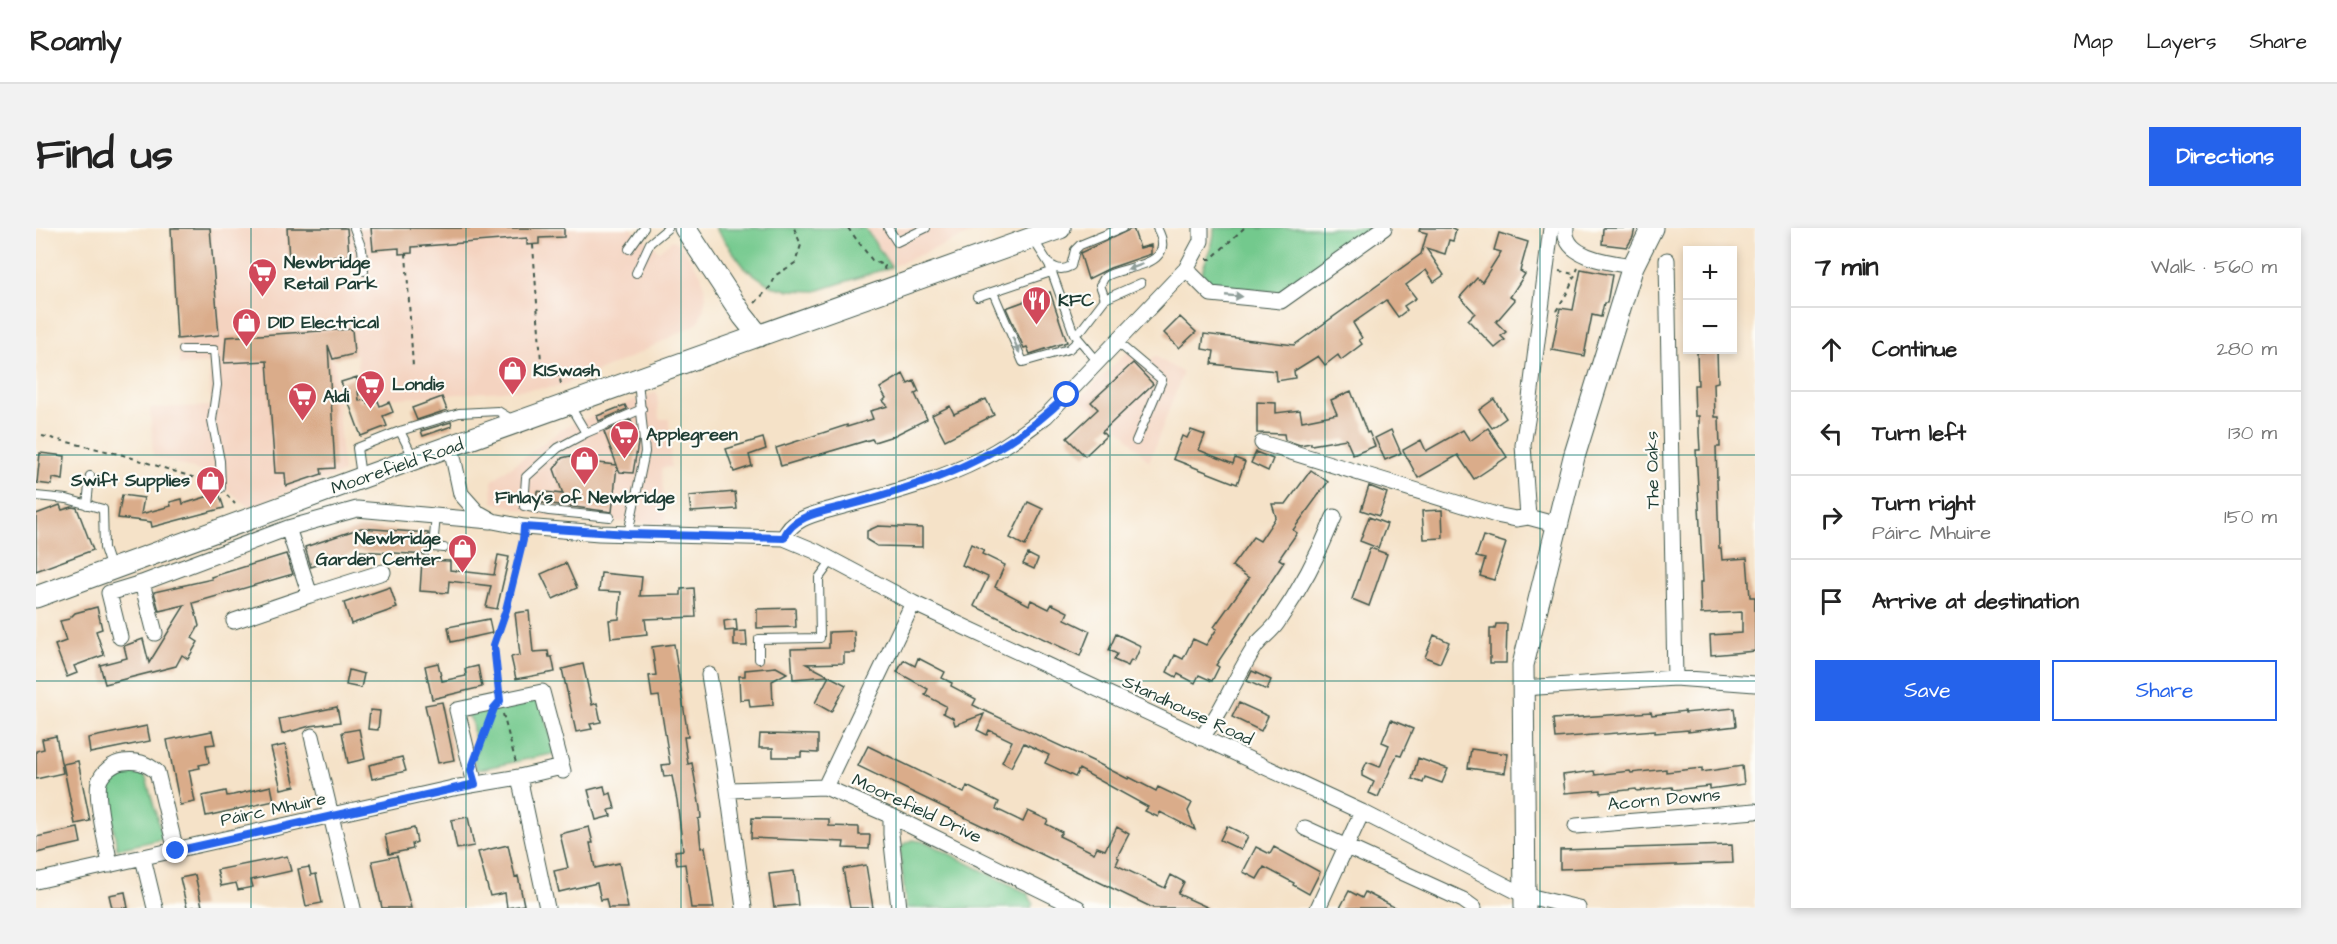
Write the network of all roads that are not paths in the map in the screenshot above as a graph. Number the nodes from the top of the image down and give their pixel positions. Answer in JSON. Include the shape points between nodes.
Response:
{"nodes":[{"id":1,"x":354,"y":228,"type":"edge"},
{"id":2,"x":644,"y":228,"type":"edge"},
{"id":3,"x":669,"y":228,"type":"edge"},
{"id":4,"x":685,"y":228,"type":"edge"},
{"id":5,"x":888,"y":228,"type":"edge"},
{"id":6,"x":926,"y":228,"type":"edge"},
{"id":7,"x":1122,"y":228,"type":"edge"},
{"id":8,"x":1157,"y":228,"type":"edge"},
{"id":9,"x":1201,"y":228,"type":"edge"},
{"id":10,"x":1384,"y":228,"type":"edge"},
{"id":11,"x":1551,"y":228,"type":"edge"},
{"id":12,"x":1566,"y":228,"type":"edge"},
{"id":13,"x":1652,"y":228,"type":"edge"},
{"id":14,"x":1049,"y":231,"type":"edge"},
{"id":15,"x":629,"y":249,"type":"dead end"},
{"id":16,"x":1667,"y":260,"type":"dead end"},
{"id":17,"x":1189,"y":264,"type":"junction"},
{"id":18,"x":1633,"y":266,"type":"junction"},
{"id":19,"x":1050,"y":268,"type":"junction"},
{"id":20,"x":364,"y":271,"type":"dead end"},
{"id":21,"x":636,"y":273,"type":"dead end"},
{"id":22,"x":1142,"y":283,"type":"dead end"},
{"id":23,"x":993,"y":292,"type":"junction"},
{"id":24,"x":977,"y":297,"type":"dead end"},
{"id":25,"x":1105,"y":299,"type":"junction"},
{"id":26,"x":759,"y":336,"type":"junction"},
{"id":27,"x":1076,"y":337,"type":"junction"},
{"id":28,"x":1117,"y":342,"type":"junction"},
{"id":29,"x":183,"y":350,"type":"dead end"},
{"id":30,"x":1098,"y":362,"type":"junction"},
{"id":31,"x":638,"y":380,"type":"junction"},
{"id":32,"x":569,"y":404,"type":"junction"},
{"id":33,"x":642,"y":409,"type":"junction"},
{"id":34,"x":517,"y":423,"type":"junction"},
{"id":35,"x":400,"y":431,"type":"junction"},
{"id":36,"x":586,"y":433,"type":"junction"},
{"id":37,"x":1136,"y":441,"type":"dead end"},
{"id":38,"x":1262,"y":443,"type":"dead end"},
{"id":39,"x":452,"y":447,"type":"junction"},
{"id":40,"x":415,"y":460,"type":"junction"},
{"id":41,"x":90,"y":476,"type":"dead end"},
{"id":42,"x":361,"y":478,"type":"junction"},
{"id":43,"x":222,"y":488,"type":"road end"},
{"id":44,"x":36,"y":496,"type":"edge"},
{"id":45,"x":87,"y":505,"type":"junction"},
{"id":46,"x":436,"y":516,"type":"junction"},
{"id":47,"x":610,"y":517,"type":"dead end"},
{"id":48,"x":1334,"y":517,"type":"dead end"},
{"id":49,"x":1528,"y":517,"type":"junction"},
{"id":50,"x":493,"y":521,"type":"junction"},
{"id":51,"x":1558,"y":525,"type":"junction"},
{"id":52,"x":288,"y":528,"type":"junction"},
{"id":53,"x":628,"y":534,"type":"junction"},
{"id":54,"x":784,"y":538,"type":"junction"},
{"id":55,"x":444,"y":548,"type":"dead end"},
{"id":56,"x":832,"y":560,"type":"junction"},
{"id":57,"x":111,"y":570,"type":"junction"},
{"id":58,"x":383,"y":572,"type":"dead end"},
{"id":59,"x":142,"y":583,"type":"junction"},
{"id":60,"x":310,"y":595,"type":"junction"},
{"id":61,"x":36,"y":597,"type":"edge"},
{"id":62,"x":913,"y":603,"type":"junction"},
{"id":63,"x":234,"y":621,"type":"dead end"},
{"id":64,"x":155,"y":633,"type":"dead end"},
{"id":65,"x":120,"y":637,"type":"dead end"},
{"id":66,"x":759,"y":659,"type":"dead end"},
{"id":67,"x":709,"y":675,"type":"dead end"},
{"id":68,"x":1675,"y":678,"type":"junction"},
{"id":69,"x":1755,"y":684,"type":"edge"},
{"id":70,"x":1523,"y":688,"type":"junction"},
{"id":71,"x":312,"y":736,"type":"dead end"},
{"id":72,"x":1201,"y":738,"type":"junction"},
{"id":73,"x":473,"y":777,"type":"junction"},
{"id":74,"x":519,"y":777,"type":"junction"},
{"id":75,"x":825,"y":787,"type":"junction"},
{"id":76,"x":729,"y":790,"type":"junction"},
{"id":77,"x":1755,"y":811,"type":"edge"},
{"id":78,"x":1362,"y":812,"type":"junction"},
{"id":79,"x":891,"y":816,"type":"junction"},
{"id":80,"x":331,"y":817,"type":"junction"},
{"id":81,"x":1576,"y":826,"type":"dead end"},
{"id":82,"x":1305,"y":828,"type":"dead end"},
{"id":83,"x":1346,"y":846,"type":"junction"},
{"id":84,"x":176,"y":851,"type":"junction"},
{"id":85,"x":143,"y":858,"type":"junction"},
{"id":86,"x":110,"y":865,"type":"junction"},
{"id":87,"x":36,"y":880,"type":"edge"},
{"id":88,"x":1525,"y":902,"type":"edge"},
{"id":89,"x":1074,"y":907,"type":"edge"},
{"id":90,"x":155,"y":908,"type":"edge"},
{"id":91,"x":353,"y":908,"type":"edge"},
{"id":92,"x":547,"y":908,"type":"edge"},
{"id":93,"x":744,"y":908,"type":"edge"},
{"id":94,"x":899,"y":908,"type":"edge"},
{"id":95,"x":1318,"y":908,"type":"edge"},
{"id":96,"x":1474,"y":908,"type":"edge"},
{"id":97,"x":1578,"y":908,"type":"edge"}],
"edges":[{"from":1,"to":20,"type":"lane","via":[[362,249]]},
{"from":2,"to":15,"type":"lane"},
{"from":3,"to":21,"type":"lane","via":[[650,243]]},
{"from":4,"to":26,"type":"street"},
{"from":5,"to":6,"type":"lane","via":[[897,242]]},
{"from":7,"to":19,"type":"lane","via":[[1080,245],[1066,269]]},
{"from":8,"to":25,"type":"lane","one_way":true,"via":[[1160,253],[1153,261],[1106,277],[1100,285]]},
{"from":9,"to":17,"type":"street","via":[[1201,241]]},
{"from":17,"to":10,"type":"street","one_way":true,"via":[[1211,294],[1281,301]]},
{"from":11,"to":49,"type":"street","via":[[1523,445]]},
{"from":12,"to":18,"type":"street","via":[[1572,247],[1586,255]]},
{"from":13,"to":18,"type":"street"},
{"from":14,"to":19,"type":"lane"},
{"from":14,"to":26,"type":"street","name":"Moorefield Road"},
{"from":16,"to":68,"type":"street","name":"The Oaks"},
{"from":17,"to":28,"type":"street"},
{"from":18,"to":51,"type":"street","via":[[1574,457]]},
{"from":19,"to":23,"type":"lane"},
{"from":19,"to":27,"type":"lane"},
{"from":22,"to":25,"type":"lane"},
{"from":23,"to":24,"type":"lane"},
{"from":23,"to":27,"type":"lane","one_way":true,"via":[[1023,362],[1069,349]]},
{"from":25,"to":27,"type":"lane"},
{"from":26,"to":31,"type":"street","name":"Moorefield Road"},
{"from":27,"to":30,"type":"lane"},
{"from":28,"to":30,"type":"street"},
{"from":28,"to":37,"type":"lane","via":[[1162,381]]},
{"from":29,"to":43,"type":"lane","via":[[214,350],[217,385],[212,420]]},
{"from":30,"to":54,"type":"street","via":[[1046,416],[981,459],[926,482],[806,517],[788,528]]},
{"from":31,"to":32,"type":"street","name":"Moorefield Road"},
{"from":31,"to":33,"type":"lane"},
{"from":32,"to":34,"type":"street","name":"Moorefield Road"},
{"from":32,"to":36,"type":"lane"},
{"from":33,"to":36,"type":"lane"},
{"from":33,"to":53,"type":"lane","via":[[645,452]]},
{"from":34,"to":35,"type":"lane","via":[[498,411],[459,413]]},
{"from":34,"to":39,"type":"street","name":"Moorefield Road"},
{"from":35,"to":40,"type":"lane"},
{"from":35,"to":42,"type":"lane","via":[[357,447]]},
{"from":36,"to":47,"type":"lane","via":[[558,448],[526,477],[524,506]]},
{"from":38,"to":49,"type":"street","via":[[1496,516]]},
{"from":39,"to":40,"type":"street","name":"Moorefield Road"},
{"from":39,"to":50,"type":"street","via":[[461,494],[477,512]]},
{"from":40,"to":42,"type":"street","name":"Moorefield Road"},
{"from":41,"to":45,"type":"lane"},
{"from":42,"to":57,"type":"street","name":"Moorefield Road"},
{"from":44,"to":45,"type":"lane"},
{"from":45,"to":57,"type":"lane","via":[[103,509],[104,548]]},
{"from":46,"to":50,"type":"street"},
{"from":46,"to":52,"type":"street","via":[[357,509]]},
{"from":46,"to":55,"type":"lane","via":[[434,547]]},
{"from":48,"to":72,"type":"street","via":[[1323,546],[1291,602],[1257,645]]},
{"from":49,"to":51,"type":"street"},
{"from":50,"to":53,"type":"street","via":[[524,527]]},
{"from":51,"to":70,"type":"street","via":[[1523,665]]},
{"from":52,"to":59,"type":"street"},
{"from":52,"to":60,"type":"street"},
{"from":53,"to":54,"type":"street"},
{"from":54,"to":56,"type":"street","name":"Standhouse Road"},
{"from":56,"to":62,"type":"street","name":"Standhouse Road"},
{"from":56,"to":66,"type":"lane","via":[[819,578],[820,638],[759,639]]},
{"from":57,"to":61,"type":"street","name":"Moorefield Road"},
{"from":58,"to":60,"type":"street"},
{"from":59,"to":64,"type":"street"},
{"from":59,"to":65,"type":"street","via":[[109,593]]},
{"from":60,"to":63,"type":"street"},
{"from":62,"to":72,"type":"street","name":"Standhouse Road"},
{"from":62,"to":75,"type":"street"},
{"from":67,"to":76,"type":"street"},
{"from":68,"to":69,"type":"street"},
{"from":68,"to":70,"type":"street"},
{"from":70,"to":88,"type":"street"},
{"from":71,"to":80,"type":"street"},
{"from":72,"to":78,"type":"street","name":"Standhouse Road"},
{"from":73,"to":74,"type":"street","name":"Páirc Mhuire"},
{"from":73,"to":74,"type":"street","name":"Páirc Mhuire","via":[[457,710],[542,692],[563,769]]},
{"from":73,"to":80,"type":"street","name":"Páirc Mhuire"},
{"from":74,"to":92,"type":"street"},
{"from":75,"to":76,"type":"street","name":"Moorefield Drive"},
{"from":75,"to":79,"type":"street","name":"Moorefield Drive"},
{"from":76,"to":93,"type":"street"},
{"from":77,"to":81,"type":"street","name":"Acorn Downs"},
{"from":78,"to":83,"type":"street"},
{"from":78,"to":88,"type":"street","name":"Standhouse Road"},
{"from":79,"to":89,"type":"street","name":"Moorefield Drive"},
{"from":79,"to":94,"type":"street"},
{"from":80,"to":84,"type":"street","name":"Páirc Mhuire"},
{"from":80,"to":91,"type":"street"},
{"from":82,"to":83,"type":"street"},
{"from":83,"to":95,"type":"street"},
{"from":83,"to":96,"type":"street"},
{"from":84,"to":85,"type":"street","name":"Páirc Mhuire"},
{"from":84,"to":86,"type":"street","via":[[157,772],[148,764],[120,762],[108,768],[99,781]]},
{"from":85,"to":86,"type":"street","name":"Páirc Mhuire"},
{"from":85,"to":90,"type":"street"},
{"from":86,"to":87,"type":"street","name":"Páirc Mhuire"},
{"from":88,"to":97,"type":"street","name":"Standhouse Road"}]}
